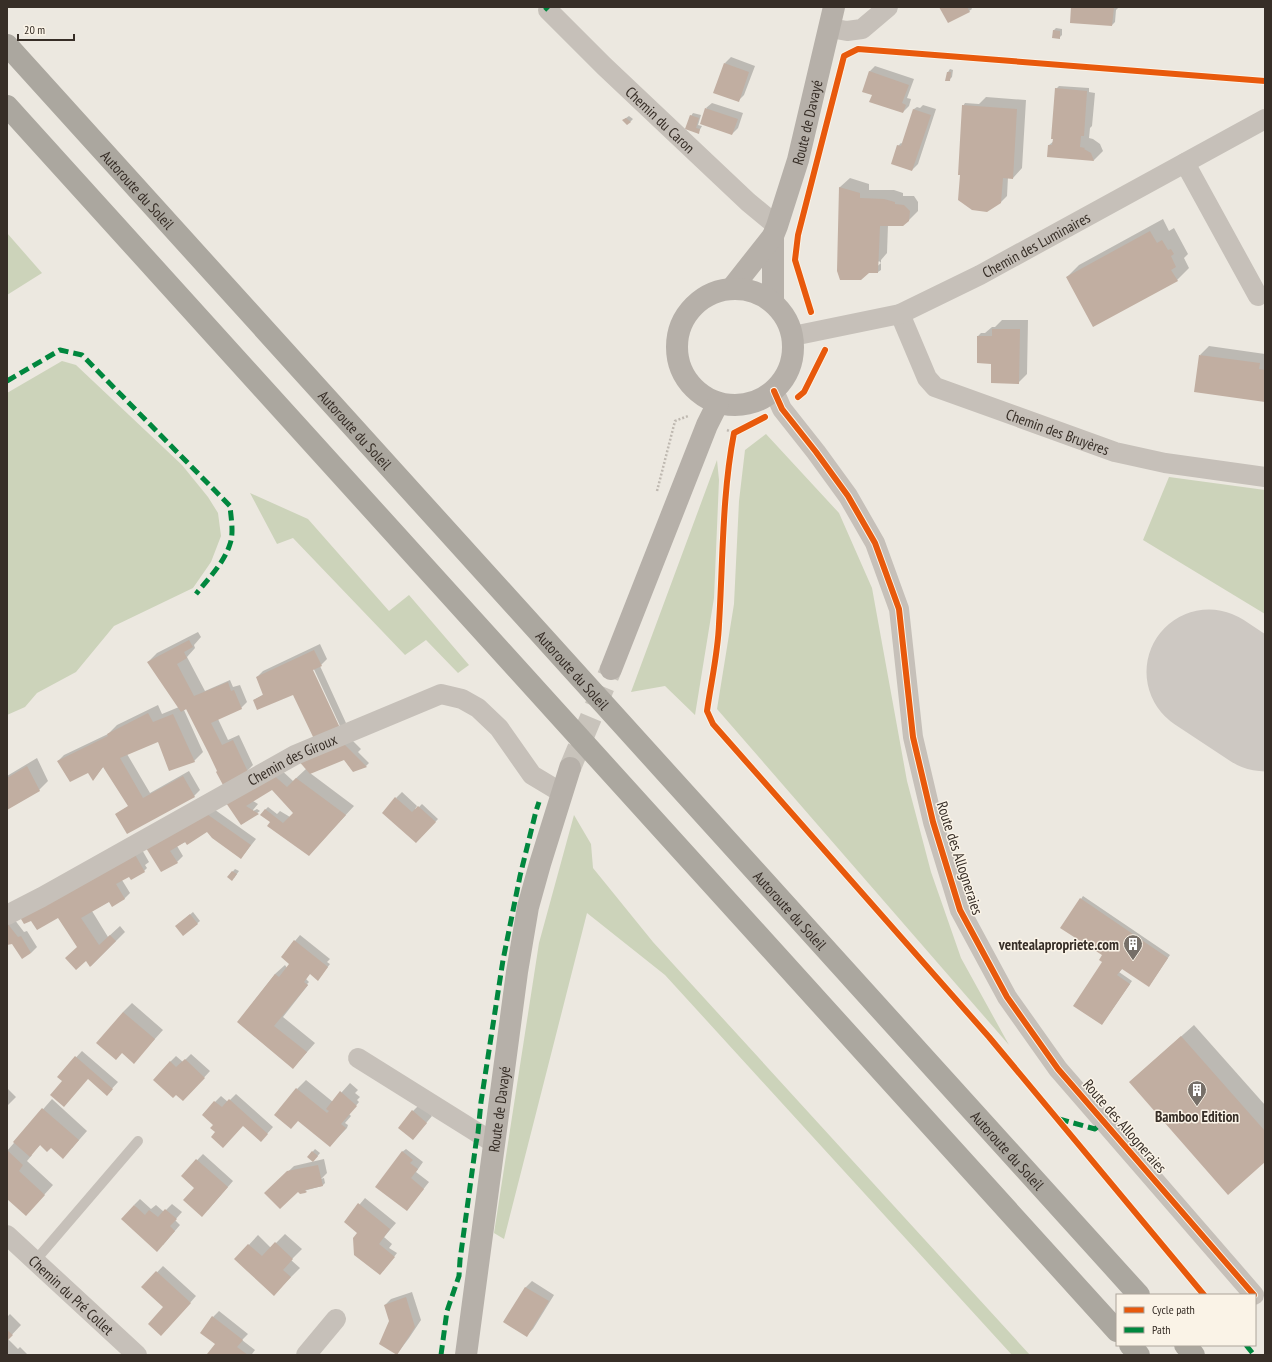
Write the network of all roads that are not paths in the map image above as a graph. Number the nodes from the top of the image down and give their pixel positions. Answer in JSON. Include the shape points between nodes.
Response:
{"nodes":[{"id":1,"x":888,"y":7,"type":"edge"},
{"id":2,"x":548,"y":10,"type":"dead end"},
{"id":3,"x":832,"y":17,"type":"edge"},
{"id":4,"x":7,"y":45,"type":"edge"},
{"id":5,"x":7,"y":106,"type":"edge"},
{"id":6,"x":1265,"y":119,"type":"edge"},
{"id":7,"x":1185,"y":163,"type":"junction"},
{"id":8,"x":775,"y":231,"type":"junction"},
{"id":9,"x":732,"y":288,"type":"junction"},
{"id":10,"x":1258,"y":296,"type":"dead end"},
{"id":11,"x":774,"y":302,"type":"junction"},
{"id":12,"x":900,"y":314,"type":"junction"},
{"id":13,"x":793,"y":336,"type":"junction"},
{"id":14,"x":774,"y":391,"type":"junction"},
{"id":15,"x":718,"y":403,"type":"junction"},
{"id":16,"x":1265,"y":477,"type":"edge"},
{"id":17,"x":611,"y":669,"type":"tunnel mouth"},
{"id":18,"x":570,"y":768,"type":"tunnel mouth"},
{"id":19,"x":562,"y":793,"type":"junction"},
{"id":20,"x":7,"y":915,"type":"edge"},
{"id":21,"x":358,"y":1058,"type":"dead end"},
{"id":22,"x":138,"y":1141,"type":"dead end"},
{"id":23,"x":494,"y":1143,"type":"junction"},
{"id":24,"x":7,"y":1234,"type":"edge"},
{"id":25,"x":35,"y":1261,"type":"junction"},
{"id":26,"x":1138,"y":1294,"type":"edge"},
{"id":27,"x":1254,"y":1294,"type":"edge"},
{"id":28,"x":1256,"y":1296,"type":"edge"},
{"id":29,"x":1265,"y":1307,"type":"edge"},
{"id":30,"x":336,"y":1319,"type":"dead end"},
{"id":31,"x":1116,"y":1330,"type":"edge"},
{"id":32,"x":1131,"y":1346,"type":"edge"},
{"id":33,"x":1185,"y":1346,"type":"edge"},
{"id":34,"x":137,"y":1355,"type":"edge"},
{"id":35,"x":306,"y":1355,"type":"edge"},
{"id":36,"x":466,"y":1355,"type":"edge"},
{"id":37,"x":1139,"y":1355,"type":"edge"},
{"id":38,"x":1194,"y":1355,"type":"edge"}],
"edges":[{"from":1,"to":3,"type":"street","via":[[862,28],[847,31]]},
{"from":2,"to":8,"type":"street","name":"Chemin du Caron"},
{"from":3,"to":8,"type":"street","name":"Route de Davayé","via":[[798,160]]},
{"from":4,"to":26,"type":"highway","name":"Autoroute du Soleil"},
{"from":5,"to":31,"type":"highway"},
{"from":6,"to":7,"type":"street","name":"Chemin des Luminaires"},
{"from":7,"to":10,"type":"street"},
{"from":7,"to":12,"type":"street","name":"Chemin des Luminaires","via":[[980,275]]},
{"from":8,"to":9,"type":"street","name":"Route de Davayé"},
{"from":8,"to":11,"type":"street","name":"Route de Davayé"},
{"from":9,"to":11,"type":"street","via":[[747,289]]},
{"from":9,"to":15,"type":"street","via":[[714,292],[698,301],[686,314],[678,331],[676,349],[680,367],[688,383],[702,396]]},
{"from":11,"to":13,"type":"street","via":[[784,313]]},
{"from":12,"to":13,"type":"street","name":"Chemin des Luminaires"},
{"from":12,"to":16,"type":"street","name":"Chemin des Bruyères","via":[[927,378],[935,387],[1115,452],[1165,463]]},
{"from":13,"to":14,"type":"street","via":[[792,359],[786,376]]},
{"from":14,"to":15,"type":"street","via":[[757,401],[738,405]]},
{"from":14,"to":27,"type":"street","name":"Route des Allogneraies","via":[[782,409],[848,496],[875,543],[899,609],[913,737],[933,822],[960,910],[1007,997],[1058,1069]]},
{"from":15,"to":17,"type":"street"},
{"from":18,"to":19,"type":"street","name":"Route de Davayé"},
{"from":19,"to":20,"type":"street","name":"Chemin des Giroux","via":[[532,776],[499,728],[478,708],[462,698],[441,694],[295,755]]},
{"from":19,"to":23,"type":"street","name":"Route de Davayé","via":[[528,907]]},
{"from":21,"to":23,"type":"street"},
{"from":22,"to":25,"type":"lane"},
{"from":23,"to":36,"type":"street","name":"Route de Davayé"},
{"from":24,"to":25,"type":"street","name":"Chemin du Pré Collet"},
{"from":25,"to":34,"type":"street","name":"Chemin du Pré Collet"},
{"from":28,"to":29,"type":"street","name":"Route des Allogneraies"},
{"from":30,"to":35,"type":"street"},
{"from":32,"to":37,"type":"highway"},
{"from":33,"to":38,"type":"highway"}]}
